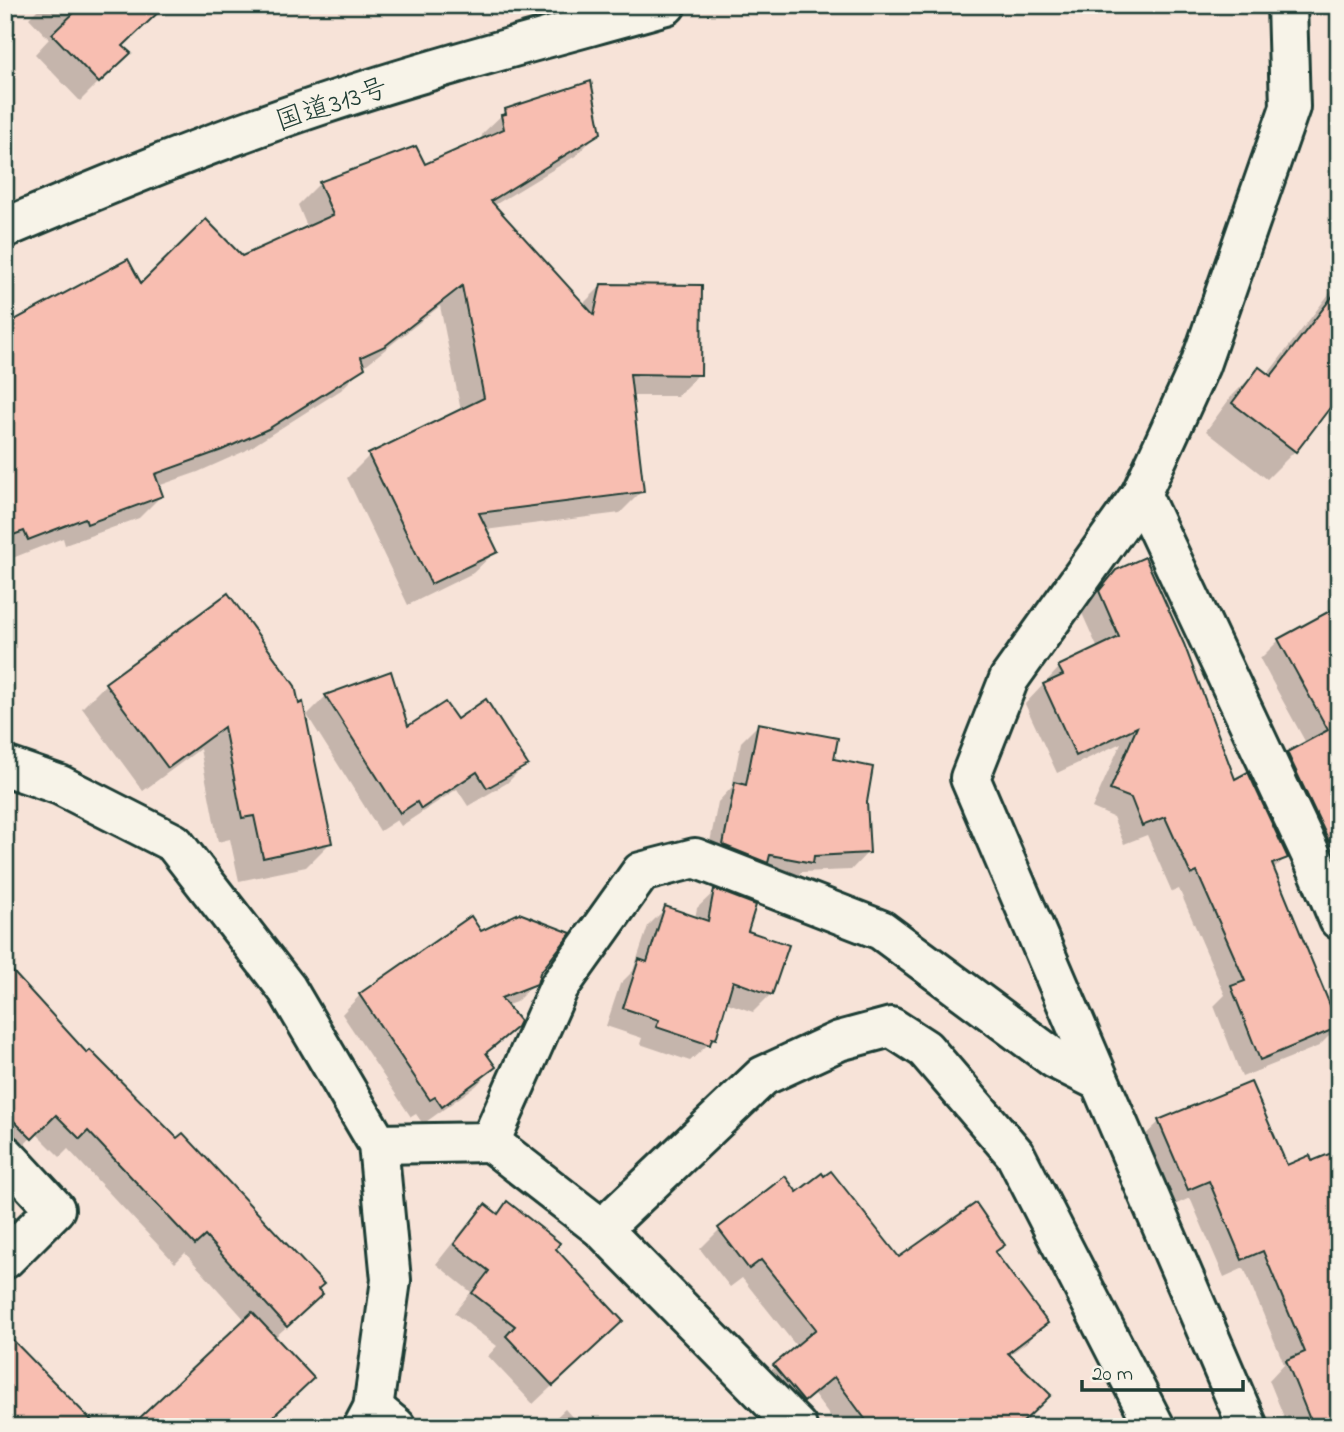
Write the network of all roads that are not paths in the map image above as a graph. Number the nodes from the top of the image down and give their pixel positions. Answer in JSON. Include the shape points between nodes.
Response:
{"nodes":[{"id":1,"x":666,"y":5,"type":"edge"},
{"id":2,"x":1287,"y":5,"type":"edge"},
{"id":3,"x":5,"y":228,"type":"edge"},
{"id":4,"x":1141,"y":494,"type":"junction"},
{"id":5,"x":5,"y":766,"type":"edge"},
{"id":6,"x":1329,"y":867,"type":"edge"},
{"id":7,"x":1339,"y":920,"type":"edge"},
{"id":8,"x":1099,"y":1081,"type":"junction"},
{"id":9,"x":490,"y":1142,"type":"junction"},
{"id":10,"x":378,"y":1144,"type":"junction"},
{"id":11,"x":5,"y":1155,"type":"edge"},
{"id":12,"x":602,"y":1229,"type":"junction"},
{"id":13,"x":5,"y":1259,"type":"edge"},
{"id":14,"x":377,"y":1421,"type":"edge"},
{"id":15,"x":797,"y":1427,"type":"edge"},
{"id":16,"x":1155,"y":1427,"type":"edge"},
{"id":17,"x":1248,"y":1427,"type":"edge"}],
"edges":[{"from":1,"to":3,"type":"main road","name":"国道313号","via":[[321,105],[155,164]]},
{"from":2,"to":4,"type":"main road","via":[[1290,107],[1200,365]]},
{"from":4,"to":6,"type":"main road"},
{"from":4,"to":8,"type":"main road","via":[[1009,680],[970,778]]},
{"from":5,"to":10,"type":"main road","via":[[60,785],[174,844],[287,989]]},
{"from":6,"to":7,"type":"main road"},
{"from":8,"to":9,"type":"main road","via":[[1055,1059],[881,930],[695,858],[641,872],[559,987]]},
{"from":8,"to":17,"type":"main road"},
{"from":9,"to":10,"type":"main road"},
{"from":9,"to":12,"type":"main road"},
{"from":10,"to":14,"type":"main road","via":[[391,1280]]},
{"from":11,"to":13,"type":"main road","via":[[55,1209]]},
{"from":12,"to":15,"type":"main road"},
{"from":12,"to":16,"type":"main road","via":[[763,1076],[839,1041],[891,1027],[925,1049],[1015,1154]]}]}
